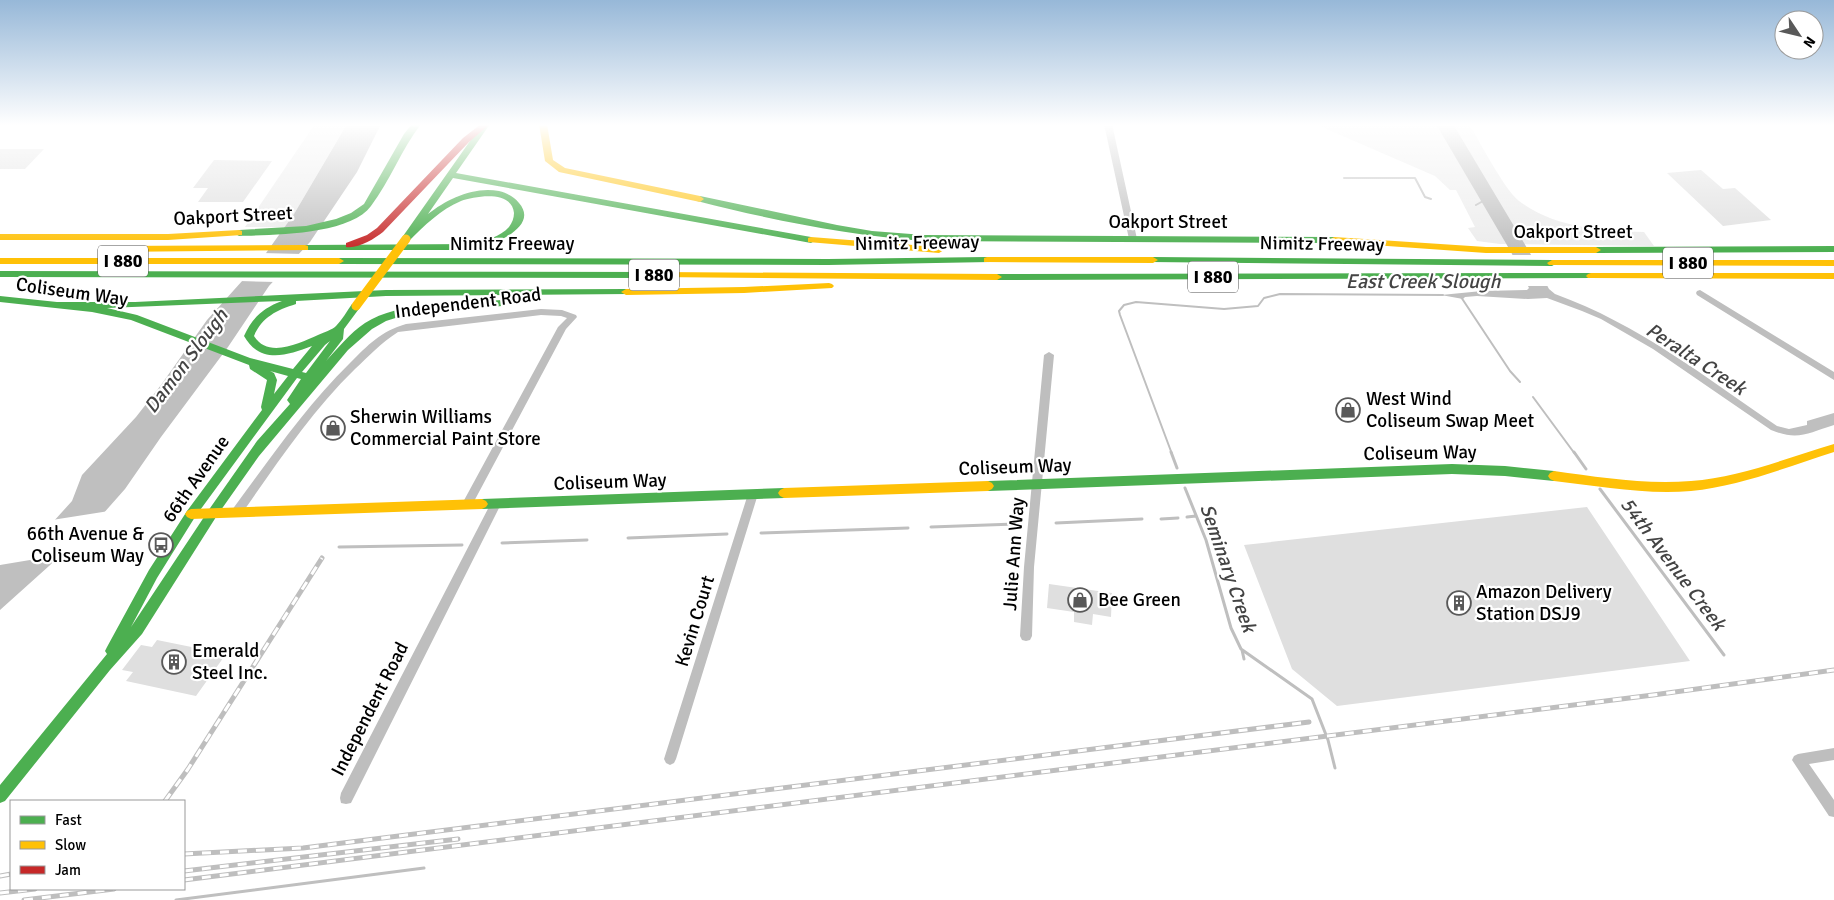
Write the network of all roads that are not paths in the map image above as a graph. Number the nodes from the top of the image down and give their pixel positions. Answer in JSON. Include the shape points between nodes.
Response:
{"nodes":[{"id":1,"x":390,"y":166,"type":"edge"},
{"id":2,"x":441,"y":166,"type":"edge"},
{"id":3,"x":458,"y":166,"type":"edge"},
{"id":4,"x":556,"y":166,"type":"edge"},
{"id":5,"x":1117,"y":166,"type":"edge"},
{"id":6,"x":452,"y":175,"type":"junction"},
{"id":7,"x":0,"y":237,"type":"edge"},
{"id":8,"x":406,"y":238,"type":"junction"},
{"id":9,"x":1133,"y":239,"type":"junction"},
{"id":10,"x":0,"y":249,"type":"edge"},
{"id":11,"x":316,"y":249,"type":"junction"},
{"id":12,"x":1834,"y":249,"type":"edge"},
{"id":13,"x":1044,"y":259,"type":"junction"},
{"id":14,"x":0,"y":261,"type":"edge"},
{"id":15,"x":1834,"y":263,"type":"edge"},
{"id":16,"x":0,"y":274,"type":"edge"},
{"id":17,"x":1834,"y":276,"type":"edge"},
{"id":18,"x":910,"y":277,"type":"junction"},
{"id":19,"x":618,"y":292,"type":"junction"},
{"id":20,"x":1700,"y":293,"type":"dead end"},
{"id":21,"x":338,"y":294,"type":"junction"},
{"id":22,"x":0,"y":300,"type":"edge"},
{"id":23,"x":57,"y":305,"type":"junction"},
{"id":24,"x":339,"y":329,"type":"junction"},
{"id":25,"x":1049,"y":355,"type":"dead end"},
{"id":26,"x":248,"y":361,"type":"junction"},
{"id":27,"x":294,"y":375,"type":"junction"},
{"id":28,"x":309,"y":376,"type":"junction"},
{"id":29,"x":1834,"y":377,"type":"edge"},
{"id":30,"x":264,"y":412,"type":"junction"},
{"id":31,"x":1834,"y":448,"type":"edge"},
{"id":32,"x":255,"y":453,"type":"junction"},
{"id":33,"x":1037,"y":483,"type":"junction"},
{"id":34,"x":754,"y":494,"type":"junction"},
{"id":35,"x":467,"y":504,"type":"junction"},
{"id":36,"x":496,"y":504,"type":"junction"},
{"id":37,"x":236,"y":513,"type":"junction"},
{"id":38,"x":191,"y":514,"type":"junction"},
{"id":39,"x":212,"y":514,"type":"junction"},
{"id":40,"x":1026,"y":636,"type":"dead end"},
{"id":41,"x":105,"y":666,"type":"junction"},
{"id":42,"x":1834,"y":754,"type":"edge"},
{"id":43,"x":670,"y":759,"type":"dead end"},
{"id":44,"x":0,"y":796,"type":"edge"},
{"id":45,"x":346,"y":798,"type":"dead end"},
{"id":46,"x":1834,"y":811,"type":"edge"}],
"edges":[{"from":1,"to":7,"type":"main road","name":"Oakport Street","via":[[368,206],[350,218],[328,226],[168,237]]},
{"from":2,"to":11,"type":"main road","via":[[380,230],[348,246]]},
{"from":3,"to":6,"type":"main road","name":"66th Avenue"},
{"from":4,"to":9,"type":"main road","name":"Oakport Street","via":[[562,170],[872,234],[953,239]]},
{"from":5,"to":9,"type":"street"},
{"from":6,"to":8,"type":"main road","name":"66th Avenue"},
{"from":6,"to":13,"type":"main road","via":[[795,238],[1004,253]]},
{"from":8,"to":11,"type":"main road","via":[[438,211],[476,194],[498,194],[509,198],[517,204],[520,214],[511,231],[500,239],[476,247]]},
{"from":8,"to":24,"type":"main road","name":"66th Avenue","bridge":true},
{"from":9,"to":12,"type":"main road","name":"Oakport Street","via":[[1341,240],[1502,250]]},
{"from":10,"to":11,"type":"main road"},
{"from":13,"to":14,"type":"main road","name":"Nimitz Freeway","number":"I 880","via":[[828,262]]},
{"from":13,"to":15,"type":"main road","name":"Nimitz Freeway","number":"I 880"},
{"from":16,"to":18,"type":"main road","name":"Nimitz Freeway","number":"I 880"},
{"from":17,"to":18,"type":"main road","name":"Nimitz Freeway","number":"I 880"},
{"from":18,"to":19,"type":"main road","via":[[878,284]]},
{"from":19,"to":21,"type":"main road"},
{"from":19,"to":32,"type":"main road","via":[[421,309],[382,319],[368,326],[344,347]]},
{"from":20,"to":29,"type":"street"},
{"from":21,"to":23,"type":"main road","via":[[127,306]]},
{"from":21,"to":24,"type":"main road","via":[[277,306],[256,320],[249,336],[258,348],[280,351],[302,346]]},
{"from":22,"to":23,"type":"main road","name":"Coliseum Way"},
{"from":23,"to":26,"type":"main road","name":"Coliseum Way","via":[[132,317]]},
{"from":24,"to":27,"type":"main road","name":"66th Avenue","via":[[320,342]]},
{"from":24,"to":28,"type":"main road","name":"66th Avenue","via":[[339,336]]},
{"from":25,"to":33,"type":"street","name":"Julie Ann Way"},
{"from":26,"to":27,"type":"main road","name":"Coliseum Way"},
{"from":26,"to":30,"type":"main road","via":[[272,380]]},
{"from":27,"to":28,"type":"main road","name":"Coliseum Way"},
{"from":27,"to":30,"type":"main road","name":"66th Avenue"},
{"from":28,"to":32,"type":"main road","name":"66th Avenue"},
{"from":30,"to":38,"type":"main road","name":"66th Avenue"},
{"from":31,"to":33,"type":"main road","name":"Coliseum Way","via":[[1712,483],[1667,488],[1452,468]]},
{"from":32,"to":39,"type":"main road","name":"66th Avenue"},
{"from":33,"to":34,"type":"main road","name":"Coliseum Way"},
{"from":33,"to":40,"type":"street","name":"Julie Ann Way"},
{"from":34,"to":36,"type":"main road","name":"Coliseum Way"},
{"from":34,"to":43,"type":"street","name":"Kevin Court"},
{"from":35,"to":36,"type":"main road","name":"Coliseum Way"},
{"from":35,"to":37,"type":"main road","name":"Coliseum Way"},
{"from":35,"to":37,"type":"street","name":"Independent Road","via":[[563,327],[573,317],[541,312],[406,327],[386,334],[317,403]]},
{"from":36,"to":45,"type":"street","name":"Independent Road"},
{"from":37,"to":39,"type":"main road","name":"Coliseum Way"},
{"from":38,"to":39,"type":"main road","name":"Coliseum Way"},
{"from":38,"to":41,"type":"main road","name":"66th Avenue","via":[[153,574]]},
{"from":39,"to":41,"type":"main road","name":"66th Avenue","via":[[137,630]]},
{"from":41,"to":44,"type":"main road","name":"66th Avenue"},
{"from":42,"to":46,"type":"street","via":[[1798,760]]}]}
